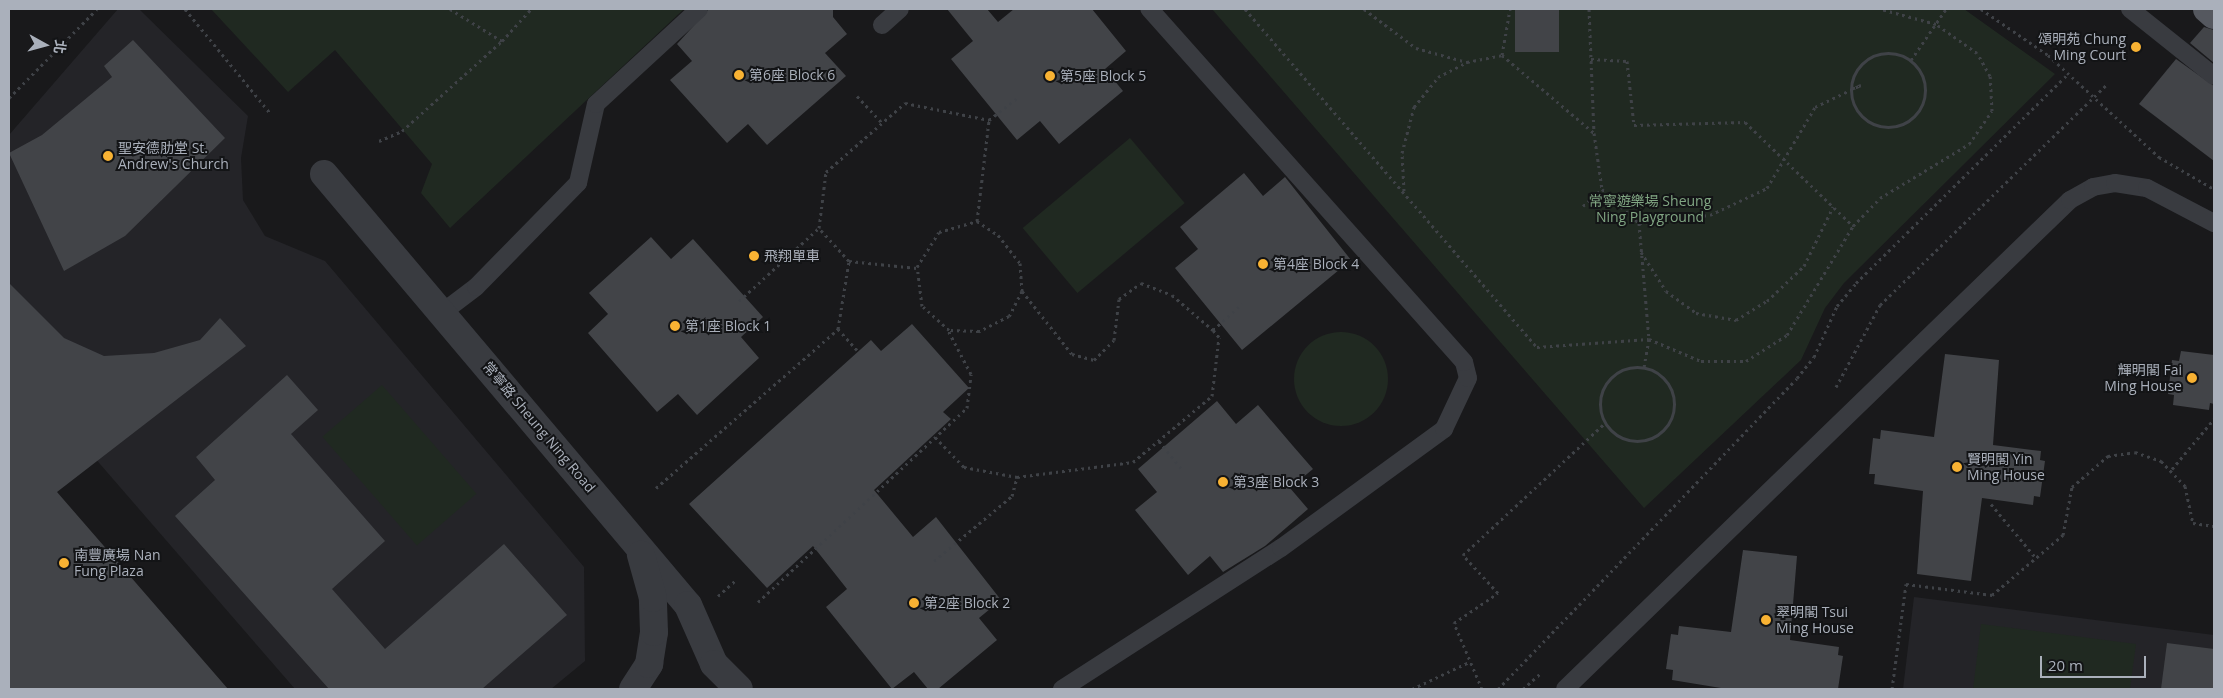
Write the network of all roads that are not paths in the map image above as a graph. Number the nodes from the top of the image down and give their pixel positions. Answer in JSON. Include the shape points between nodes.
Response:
{"nodes":[{"id":1,"x":699,"y":9,"type":"edge"},
{"id":2,"x":900,"y":9,"type":"edge"},
{"id":3,"x":1149,"y":9,"type":"edge"},
{"id":4,"x":2130,"y":9,"type":"edge"},
{"id":5,"x":2207,"y":9,"type":"edge"},
{"id":6,"x":2214,"y":15,"type":"edge"},
{"id":7,"x":882,"y":25,"type":"dead end"},
{"id":8,"x":2214,"y":76,"type":"edge"},
{"id":9,"x":324,"y":174,"type":"dead end"},
{"id":10,"x":2214,"y":223,"type":"edge"},
{"id":11,"x":443,"y":312,"type":"junction"},
{"id":12,"x":638,"y":544,"type":"junction"},
{"id":13,"x":633,"y":689,"type":"edge"},
{"id":14,"x":739,"y":689,"type":"edge"},
{"id":15,"x":1062,"y":689,"type":"edge"},
{"id":16,"x":1565,"y":689,"type":"edge"}],
"edges":[{"from":1,"to":11,"type":"lane","via":[[596,104],[578,183],[476,287]]},
{"from":2,"to":7,"type":"lane"},
{"from":3,"to":15,"type":"lane","via":[[1464,362],[1468,378],[1444,429],[1281,548]]},
{"from":4,"to":8,"type":"lane"},
{"from":5,"to":6,"type":"main road"},
{"from":9,"to":11,"type":"street","name":"常寧路 Sheung Ning Road"},
{"from":10,"to":16,"type":"lane","via":[[2146,188],[2115,183],[2093,187],[2070,200]]},
{"from":11,"to":12,"type":"street","name":"常寧路 Sheung Ning Road"},
{"from":12,"to":13,"type":"street","via":[[653,598],[654,632],[650,664]]},
{"from":12,"to":14,"type":"street","name":"常寧路 Sheung Ning Road","via":[[688,605],[714,664]]}]}
